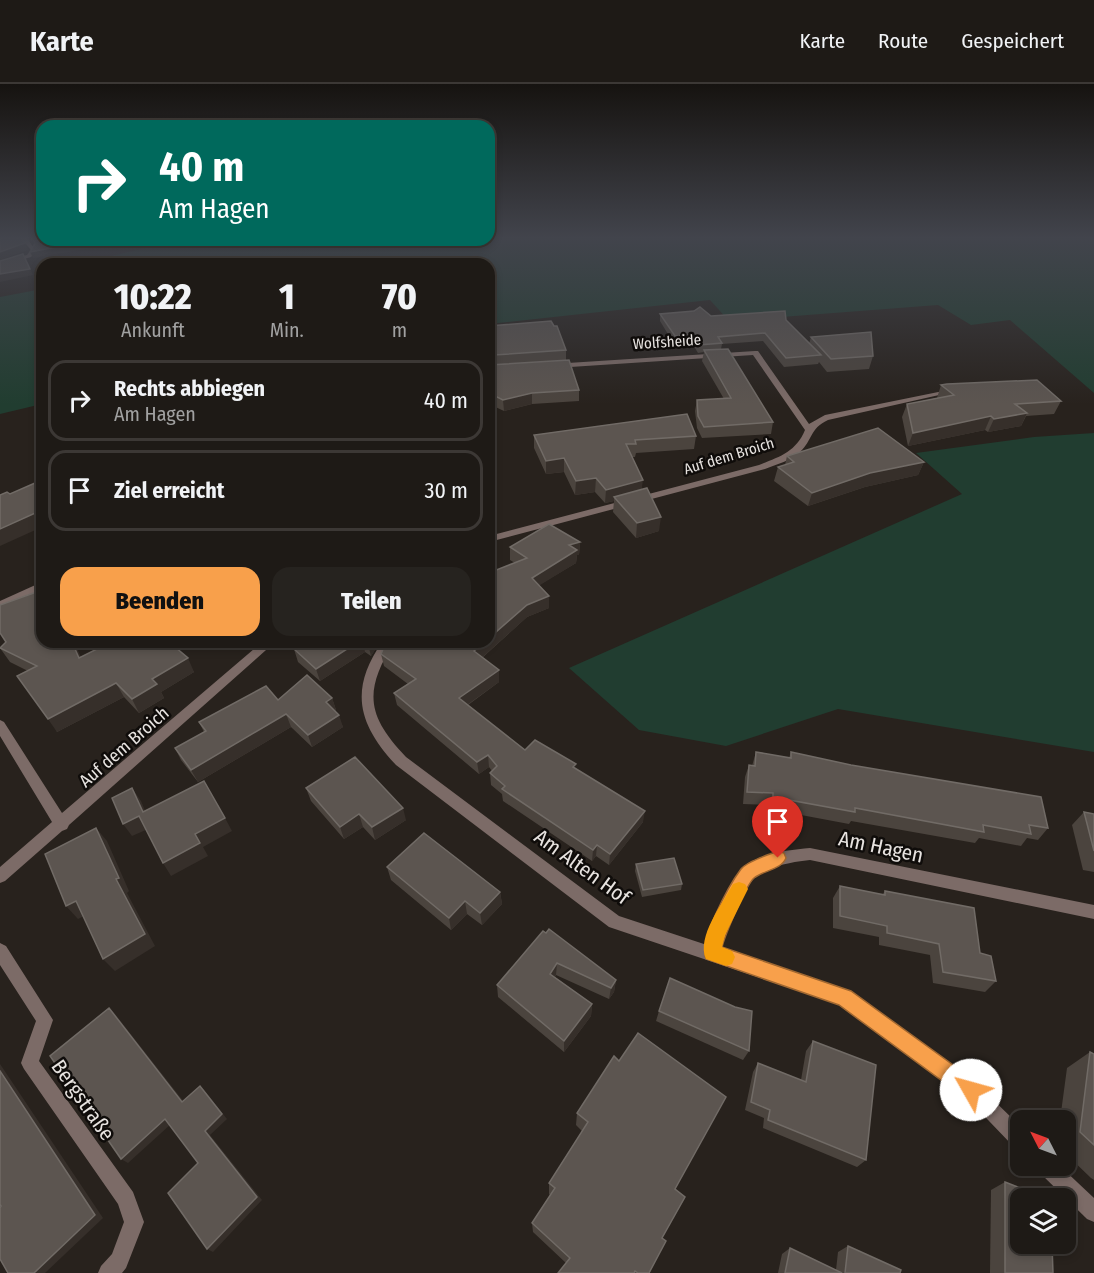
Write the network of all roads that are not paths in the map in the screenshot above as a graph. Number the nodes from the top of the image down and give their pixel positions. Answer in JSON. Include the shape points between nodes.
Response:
{"nodes":[{"id":1,"x":541,"y":368,"type":"edge"},
{"id":2,"x":964,"y":389,"type":"edge"},
{"id":3,"x":808,"y":428,"type":"junction"},
{"id":4,"x":495,"y":537,"type":"edge"},
{"id":5,"x":36,"y":588,"type":"edge"},
{"id":6,"x":0,"y":606,"type":"edge"},
{"id":7,"x":262,"y":648,"type":"edge"},
{"id":8,"x":383,"y":648,"type":"edge"},
{"id":9,"x":0,"y":725,"type":"edge"},
{"id":10,"x":62,"y":825,"type":"junction"},
{"id":11,"x":0,"y":876,"type":"edge"},
{"id":12,"x":1094,"y":912,"type":"edge"},
{"id":13,"x":0,"y":951,"type":"edge"},
{"id":14,"x":712,"y":953,"type":"junction"},
{"id":15,"x":1010,"y":1129,"type":"edge"},
{"id":16,"x":1057,"y":1176,"type":"edge"},
{"id":17,"x":1094,"y":1212,"type":"edge"},
{"id":18,"x":108,"y":1273,"type":"edge"}],
"edges":[{"from":1,"to":3,"type":"street","name":"Wolfsheide","via":[[755,353]]},
{"from":2,"to":3,"type":"street","via":[[825,418]]},
{"from":3,"to":4,"type":"street","name":"Auf dem Broich","via":[[801,446],[762,467]]},
{"from":5,"to":6,"type":"street"},
{"from":7,"to":10,"type":"street","name":"Auf dem Broich"},
{"from":8,"to":14,"type":"street","name":"Am Alten Hof","via":[[373,660],[365,686],[369,716],[384,745],[614,922]]},
{"from":9,"to":10,"type":"street"},
{"from":10,"to":11,"type":"street","name":"Auf dem Broich"},
{"from":12,"to":14,"type":"street","name":"Am Hagen","via":[[810,854],[778,858],[747,873],[716,934]]},
{"from":13,"to":18,"type":"street","name":"Bergstraße","via":[[45,1020],[30,1063],[126,1199],[134,1222],[119,1261]]},
{"from":14,"to":15,"type":"street","name":"Am Alten Hof","via":[[845,998],[971,1090]]},
{"from":16,"to":17,"type":"street"}]}
